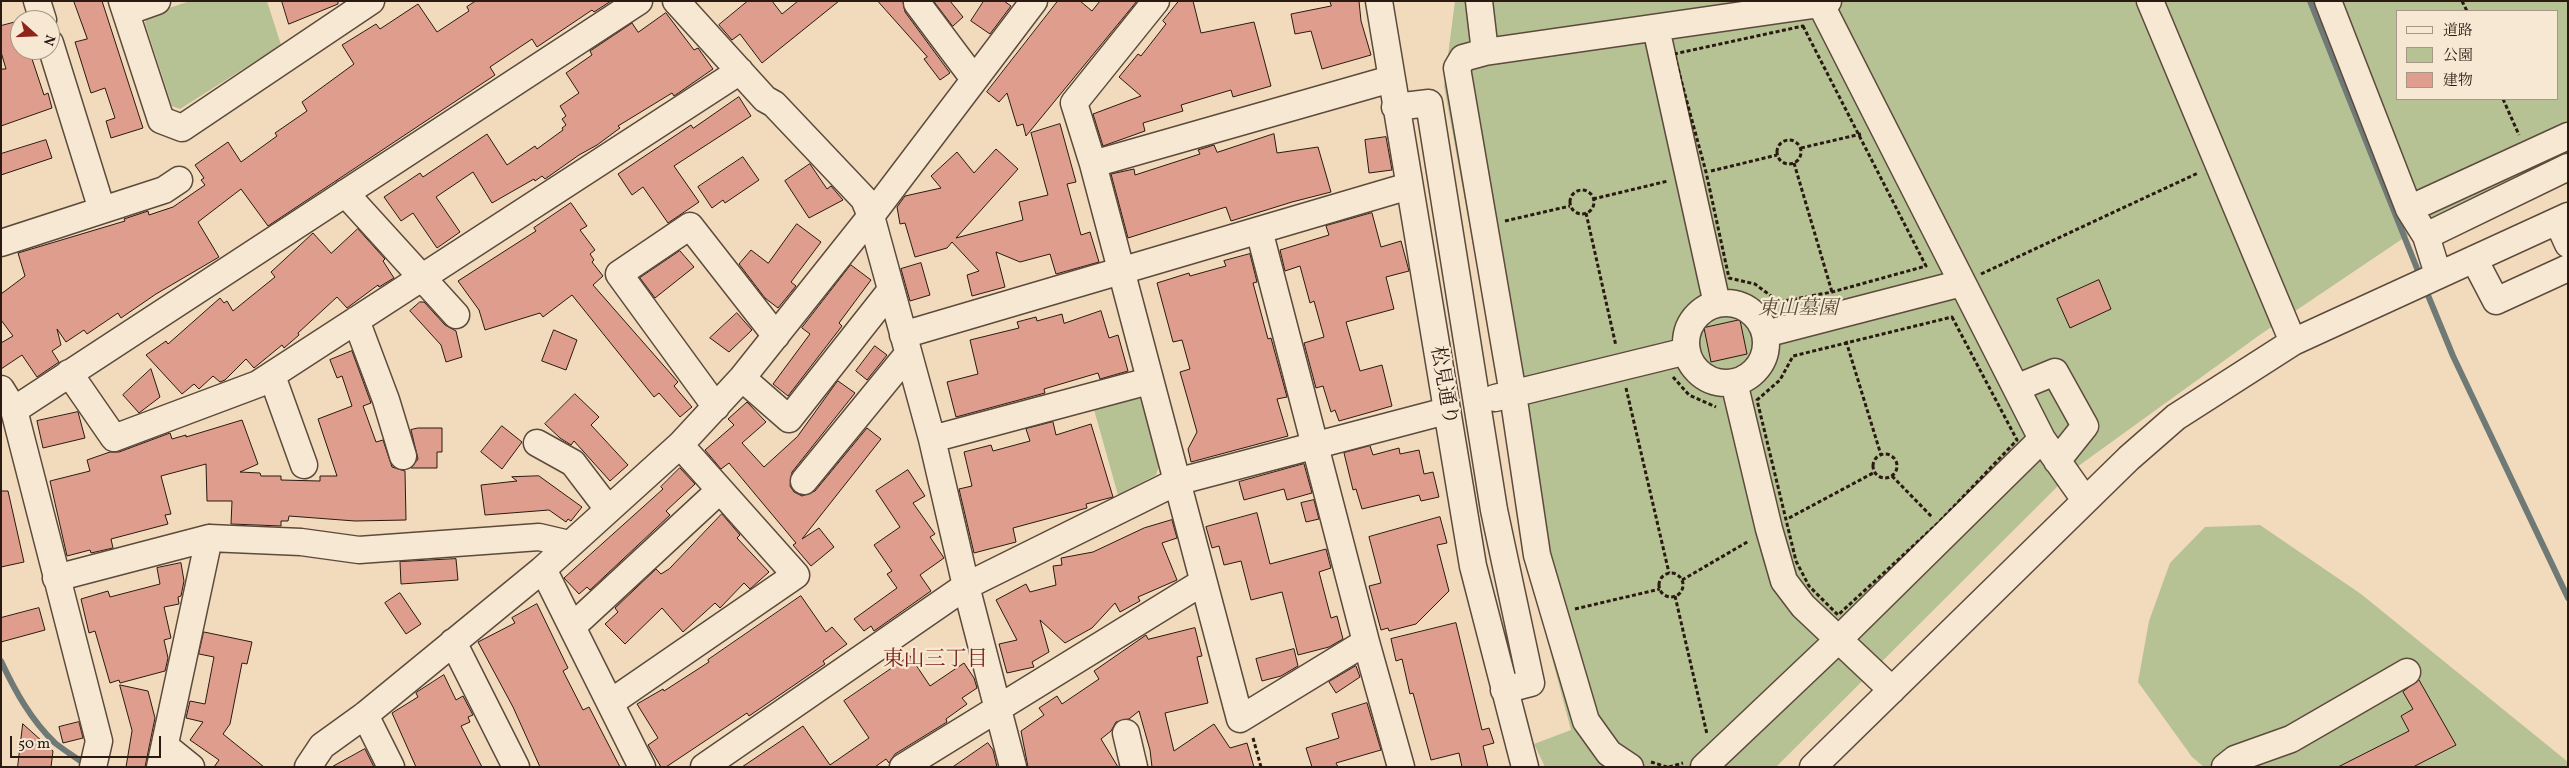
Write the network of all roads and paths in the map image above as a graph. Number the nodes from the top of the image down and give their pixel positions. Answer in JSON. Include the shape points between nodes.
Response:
{"nodes":[{"id":1,"x":157,"y":1,"type":"edge"},
{"id":2,"x":371,"y":1,"type":"edge"},
{"id":3,"x":640,"y":1,"type":"edge"},
{"id":4,"x":676,"y":1,"type":"edge"},
{"id":5,"x":1156,"y":1,"type":"edge"},
{"id":6,"x":1379,"y":1,"type":"edge"},
{"id":7,"x":1479,"y":1,"type":"edge"},
{"id":8,"x":2150,"y":1,"type":"edge"},
{"id":9,"x":2328,"y":1,"type":"edge"},
{"id":10,"x":1032,"y":2,"type":"edge"},
{"id":11,"x":1822,"y":2,"type":"edge"},
{"id":12,"x":917,"y":3,"type":"dead end"},
{"id":13,"x":124,"y":6,"type":"edge"},
{"id":14,"x":1656,"y":28,"type":"junction"},
{"id":15,"x":1485,"y":52,"type":"junction"},
{"id":16,"x":55,"y":60,"type":"edge"},
{"id":17,"x":740,"y":71,"type":"junction"},
{"id":18,"x":974,"y":79,"type":"junction"},
{"id":19,"x":1391,"y":79,"type":"junction"},
{"id":20,"x":1460,"y":96,"type":"junction"},
{"id":21,"x":1429,"y":103,"type":"junction"},
{"id":22,"x":1395,"y":107,"type":"junction"},
{"id":23,"x":1871,"y":132,"type":"junction"},
{"id":24,"x":2528,"y":135,"type":"dead end"},
{"id":25,"x":2568,"y":136,"type":"edge"},
{"id":26,"x":2520,"y":139,"type":"dead end"},
{"id":27,"x":1801,"y":148,"type":"junction"},
{"id":28,"x":1092,"y":164,"type":"junction"},
{"id":29,"x":2216,"y":164,"type":"junction"},
{"id":30,"x":2568,"y":167,"type":"edge"},
{"id":31,"x":178,"y":180,"type":"dead end"},
{"id":32,"x":1409,"y":186,"type":"junction"},
{"id":33,"x":345,"y":193,"type":"junction"},
{"id":34,"x":1570,"y":206,"type":"junction"},
{"id":35,"x":2409,"y":209,"type":"junction"},
{"id":36,"x":102,"y":210,"type":"junction"},
{"id":37,"x":1586,"y":213,"type":"junction"},
{"id":38,"x":870,"y":216,"type":"junction"},
{"id":39,"x":1483,"y":226,"type":"junction"},
{"id":40,"x":2564,"y":227,"type":"edge"},
{"id":41,"x":1259,"y":230,"type":"junction"},
{"id":42,"x":1450,"y":232,"type":"junction"},
{"id":43,"x":2426,"y":236,"type":"junction"},
{"id":44,"x":1,"y":243,"type":"edge"},
{"id":45,"x":2474,"y":259,"type":"junction"},
{"id":46,"x":2568,"y":268,"type":"edge"},
{"id":47,"x":1121,"y":270,"type":"junction"},
{"id":48,"x":2438,"y":274,"type":"junction"},
{"id":49,"x":422,"y":279,"type":"junction"},
{"id":50,"x":1962,"y":283,"type":"junction"},
{"id":51,"x":891,"y":290,"type":"junction"},
{"id":52,"x":1717,"y":304,"type":"junction"},
{"id":53,"x":456,"y":315,"type":"dead end"},
{"id":54,"x":1464,"y":319,"type":"junction"},
{"id":55,"x":356,"y":320,"type":"junction"},
{"id":56,"x":1431,"y":326,"type":"junction"},
{"id":57,"x":1765,"y":334,"type":"junction"},
{"id":58,"x":776,"y":336,"type":"junction"},
{"id":59,"x":2293,"y":342,"type":"junction"},
{"id":60,"x":906,"y":344,"type":"junction"},
{"id":61,"x":1687,"y":352,"type":"junction"},
{"id":62,"x":1621,"y":367,"type":"junction"},
{"id":63,"x":69,"y":373,"type":"junction"},
{"id":64,"x":272,"y":376,"type":"junction"},
{"id":65,"x":742,"y":378,"type":"junction"},
{"id":66,"x":1664,"y":379,"type":"dead end"},
{"id":67,"x":1149,"y":381,"type":"junction"},
{"id":68,"x":1734,"y":382,"type":"junction"},
{"id":69,"x":2016,"y":388,"type":"junction"},
{"id":70,"x":1513,"y":394,"type":"junction"},
{"id":71,"x":8,"y":400,"type":"edge"},
{"id":72,"x":1477,"y":402,"type":"junction"},
{"id":73,"x":716,"y":407,"type":"junction"},
{"id":74,"x":1724,"y":409,"type":"dead end"},
{"id":75,"x":1446,"y":411,"type":"junction"},
{"id":76,"x":932,"y":439,"type":"junction"},
{"id":77,"x":2042,"y":439,"type":"junction"},
{"id":78,"x":537,"y":443,"type":"dead end"},
{"id":79,"x":680,"y":445,"type":"junction"},
{"id":80,"x":1316,"y":445,"type":"junction"},
{"id":81,"x":403,"y":456,"type":"dead end"},
{"id":82,"x":2057,"y":461,"type":"junction"},
{"id":83,"x":304,"y":465,"type":"dead end"},
{"id":84,"x":1875,"y":472,"type":"junction"},
{"id":85,"x":1892,"y":476,"type":"junction"},
{"id":86,"x":804,"y":481,"type":"dead end"},
{"id":87,"x":1176,"y":482,"type":"junction"},
{"id":88,"x":720,"y":490,"type":"junction"},
{"id":89,"x":2085,"y":500,"type":"junction"},
{"id":90,"x":608,"y":509,"type":"junction"},
{"id":91,"x":1494,"y":510,"type":"junction"},
{"id":92,"x":1465,"y":517,"type":"junction"},
{"id":93,"x":1942,"y":528,"type":"junction"},
{"id":94,"x":1770,"y":532,"type":"junction"},
{"id":95,"x":209,"y":538,"type":"junction"},
{"id":96,"x":569,"y":544,"type":"junction"},
{"id":97,"x":543,"y":569,"type":"junction"},
{"id":98,"x":1669,"y":573,"type":"junction"},
{"id":99,"x":56,"y":578,"type":"junction"},
{"id":100,"x":1682,"y":580,"type":"junction"},
{"id":101,"x":1203,"y":582,"type":"junction"},
{"id":102,"x":966,"y":586,"type":"junction"},
{"id":103,"x":1660,"y":590,"type":"junction"},
{"id":104,"x":1675,"y":596,"type":"junction"},
{"id":105,"x":1565,"y":616,"type":"junction"},
{"id":106,"x":1518,"y":621,"type":"junction"},
{"id":107,"x":573,"y":626,"type":"junction"},
{"id":108,"x":1838,"y":640,"type":"junction"},
{"id":109,"x":453,"y":642,"type":"junction"},
{"id":110,"x":1366,"y":642,"type":"junction"},
{"id":111,"x":2407,"y":672,"type":"dead end"},
{"id":112,"x":1504,"y":690,"type":"junction"},
{"id":113,"x":1892,"y":690,"type":"junction"},
{"id":114,"x":610,"y":703,"type":"junction"},
{"id":115,"x":999,"y":706,"type":"junction"},
{"id":116,"x":365,"y":715,"type":"junction"},
{"id":117,"x":1246,"y":716,"type":"junction"},
{"id":118,"x":1126,"y":733,"type":"dead end"},
{"id":119,"x":162,"y":757,"type":"edge"},
{"id":120,"x":1708,"y":763,"type":"edge"},
{"id":121,"x":1638,"y":764,"type":"edge"},
{"id":122,"x":94,"y":765,"type":"edge"},
{"id":123,"x":191,"y":767,"type":"edge"},
{"id":124,"x":308,"y":767,"type":"edge"},
{"id":125,"x":390,"y":767,"type":"edge"},
{"id":126,"x":516,"y":767,"type":"edge"},
{"id":127,"x":642,"y":767,"type":"edge"},
{"id":128,"x":704,"y":767,"type":"edge"},
{"id":129,"x":903,"y":767,"type":"edge"},
{"id":130,"x":1013,"y":767,"type":"edge"},
{"id":131,"x":1134,"y":767,"type":"edge"},
{"id":132,"x":1261,"y":767,"type":"edge"},
{"id":133,"x":1401,"y":767,"type":"edge"},
{"id":134,"x":1525,"y":767,"type":"edge"},
{"id":135,"x":1667,"y":767,"type":"edge"},
{"id":136,"x":1813,"y":767,"type":"edge"},
{"id":137,"x":2225,"y":767,"type":"edge"}],
"edges":[{"from":1,"to":13,"type":"street"},
{"from":2,"to":13,"type":"street","via":[[182,128],[161,120]]},
{"from":3,"to":33,"type":"street"},
{"from":4,"to":17,"type":"street"},
{"from":5,"to":28,"type":"street","via":[[1074,103]]},
{"from":6,"to":19,"type":"street","name":"松見通り"},
{"from":7,"to":15,"type":"street"},
{"from":8,"to":29,"type":"street"},
{"from":9,"to":35,"type":"street"},
{"from":10,"to":18,"type":"street"},
{"from":11,"to":14,"type":"street"},
{"from":11,"to":23,"type":"street"},
{"from":12,"to":18,"type":"street"},
{"from":14,"to":15,"type":"street"},
{"from":14,"to":52,"type":"street"},
{"from":15,"to":20,"type":"street","via":[[1463,58],[1457,68]]},
{"from":16,"to":36,"type":"street"},
{"from":17,"to":38,"type":"street","via":[[864,199]]},
{"from":17,"to":49,"type":"street"},
{"from":18,"to":38,"type":"street"},
{"from":19,"to":22,"type":"street","name":"松見通り"},
{"from":19,"to":28,"type":"street"},
{"from":20,"to":21,"type":"street"},
{"from":20,"to":39,"type":"street"},
{"from":21,"to":22,"type":"street"},
{"from":21,"to":42,"type":"street"},
{"from":22,"to":32,"type":"street","name":"松見通り"},
{"from":23,"to":23,"type":"path","via":[[1926,266],[1832,292],[1779,302],[1755,284],[1729,278],[1706,172],[1674,54],[1803,26]]},
{"from":23,"to":27,"type":"path"},
{"from":23,"to":50,"type":"street"},
{"from":24,"to":26,"type":"path"},
{"from":25,"to":35,"type":"street"},
{"from":27,"to":27,"type":"path","via":[[1799,160],[1794,164],[1781,161],[1777,155],[1781,143],[1786,140],[1798,143]]},
{"from":28,"to":47,"type":"street"},
{"from":29,"to":50,"type":"path"},
{"from":29,"to":59,"type":"street"},
{"from":30,"to":43,"type":"street"},
{"from":31,"to":36,"type":"street","via":[[164,190]]},
{"from":32,"to":41,"type":"street"},
{"from":32,"to":56,"type":"street","name":"松見通り"},
{"from":33,"to":49,"type":"street"},
{"from":33,"to":63,"type":"street"},
{"from":34,"to":37,"type":"path","via":[[1579,214]]},
{"from":34,"to":37,"type":"path","via":[[1572,194],[1584,190],[1589,192],[1593,199],[1591,210]]},
{"from":34,"to":39,"type":"path"},
{"from":35,"to":43,"type":"street"},
{"from":36,"to":44,"type":"street"},
{"from":37,"to":62,"type":"path"},
{"from":38,"to":51,"type":"street"},
{"from":38,"to":58,"type":"street"},
{"from":39,"to":42,"type":"street"},
{"from":39,"to":70,"type":"street"},
{"from":40,"to":45,"type":"street"},
{"from":41,"to":47,"type":"street"},
{"from":41,"to":80,"type":"street"},
{"from":42,"to":54,"type":"street"},
{"from":43,"to":48,"type":"street"},
{"from":45,"to":46,"type":"street","via":[[2496,301]]},
{"from":45,"to":48,"type":"street"},
{"from":47,"to":60,"type":"street"},
{"from":47,"to":67,"type":"street"},
{"from":48,"to":59,"type":"street"},
{"from":49,"to":53,"type":"street"},
{"from":49,"to":55,"type":"street"},
{"from":50,"to":57,"type":"street"},
{"from":50,"to":69,"type":"street"},
{"from":51,"to":60,"type":"street"},
{"from":51,"to":65,"type":"street","via":[[789,419]]},
{"from":52,"to":57,"type":"street","via":[[1730,303],[1747,309],[1760,322]]},
{"from":52,"to":61,"type":"street","via":[[1696,316],[1689,327]]},
{"from":54,"to":56,"type":"street"},
{"from":54,"to":72,"type":"street"},
{"from":55,"to":64,"type":"street"},
{"from":55,"to":81,"type":"street"},
{"from":56,"to":75,"type":"street","name":"松見通り"},
{"from":57,"to":68,"type":"street","via":[[1763,359],[1756,370]]},
{"from":58,"to":65,"type":"street"},
{"from":58,"to":73,"type":"street","via":[[690,226],[619,274]]},
{"from":59,"to":89,"type":"street","via":[[2176,417]]},
{"from":60,"to":76,"type":"street"},
{"from":60,"to":86,"type":"street"},
{"from":61,"to":62,"type":"street"},
{"from":61,"to":68,"type":"street","via":[[1691,363],[1704,376],[1722,383]]},
{"from":62,"to":70,"type":"street"},
{"from":62,"to":98,"type":"path"},
{"from":63,"to":64,"type":"street","via":[[114,438]]},
{"from":63,"to":71,"type":"street"},
{"from":64,"to":83,"type":"street"},
{"from":65,"to":73,"type":"street"},
{"from":66,"to":74,"type":"path","via":[[1673,376],[1682,390]]},
{"from":67,"to":76,"type":"street"},
{"from":67,"to":87,"type":"street"},
{"from":68,"to":94,"type":"street"},
{"from":69,"to":77,"type":"street"},
{"from":69,"to":82,"type":"street","via":[[2055,372],[2085,426]]},
{"from":70,"to":72,"type":"street"},
{"from":70,"to":105,"type":"street","via":[[1537,555]]},
{"from":71,"to":99,"type":"street"},
{"from":72,"to":91,"type":"street"},
{"from":73,"to":79,"type":"street"},
{"from":75,"to":80,"type":"street"},
{"from":75,"to":92,"type":"street","name":"松見通り"},
{"from":76,"to":102,"type":"street"},
{"from":77,"to":82,"type":"street"},
{"from":77,"to":93,"type":"street"},
{"from":78,"to":90,"type":"street","via":[[572,463]]},
{"from":79,"to":88,"type":"street"},
{"from":79,"to":90,"type":"street"},
{"from":80,"to":87,"type":"street"},
{"from":80,"to":110,"type":"street"},
{"from":82,"to":89,"type":"street"},
{"from":84,"to":85,"type":"path","via":[[1879,477]]},
{"from":84,"to":85,"type":"path","via":[[1876,459],[1888,454],[1897,464]]},
{"from":84,"to":94,"type":"path"},
{"from":85,"to":93,"type":"path"},
{"from":87,"to":101,"type":"street"},
{"from":87,"to":102,"type":"street"},
{"from":88,"to":107,"type":"street"},
{"from":88,"to":114,"type":"street","via":[[796,575]]},
{"from":89,"to":113,"type":"street"},
{"from":90,"to":96,"type":"street"},
{"from":91,"to":92,"type":"street"},
{"from":91,"to":106,"type":"street"},
{"from":92,"to":112,"type":"street","name":"松見通り","via":[[1473,566]]},
{"from":93,"to":94,"type":"path","via":[[1838,615],[1809,586],[1796,561]]},
{"from":93,"to":94,"type":"path","via":[[2016,440],[1952,317],[1793,356],[1780,380],[1757,400]]},
{"from":93,"to":108,"type":"street"},
{"from":94,"to":100,"type":"path","via":[[1753,538]]},
{"from":94,"to":108,"type":"street","via":[[1784,581],[1803,606]]},
{"from":95,"to":96,"type":"street","via":[[301,542],[359,550],[539,536]]},
{"from":95,"to":99,"type":"street"},
{"from":95,"to":119,"type":"street"},
{"from":96,"to":97,"type":"street"},
{"from":97,"to":107,"type":"street"},
{"from":97,"to":109,"type":"street"},
{"from":98,"to":100,"type":"path"},
{"from":98,"to":103,"type":"path","via":[[1659,582]]},
{"from":99,"to":122,"type":"street","via":[[99,741]]},
{"from":100,"to":104,"type":"path","via":[[1680,592]]},
{"from":101,"to":115,"type":"street"},
{"from":101,"to":117,"type":"street","via":[[1240,719]]},
{"from":102,"to":115,"type":"street"},
{"from":102,"to":128,"type":"street"},
{"from":103,"to":104,"type":"path","via":[[1669,597]]},
{"from":103,"to":105,"type":"path","via":[[1572,610]]},
{"from":104,"to":120,"type":"path"},
{"from":105,"to":106,"type":"street"},
{"from":105,"to":121,"type":"street","via":[[1586,721],[1609,753]]},
{"from":106,"to":112,"type":"street","via":[[1532,683]]},
{"from":107,"to":114,"type":"street"},
{"from":108,"to":113,"type":"street"},
{"from":108,"to":120,"type":"street"},
{"from":109,"to":116,"type":"street"},
{"from":109,"to":126,"type":"street"},
{"from":110,"to":117,"type":"street"},
{"from":110,"to":133,"type":"street"},
{"from":111,"to":137,"type":"street","via":[[2291,739],[2235,759]]},
{"from":112,"to":134,"type":"street","name":"松見通り"},
{"from":113,"to":136,"type":"street"},
{"from":114,"to":127,"type":"street"},
{"from":115,"to":129,"type":"street"},
{"from":115,"to":130,"type":"street"},
{"from":116,"to":124,"type":"street","via":[[322,746]]},
{"from":116,"to":125,"type":"street"},
{"from":117,"to":132,"type":"path"},
{"from":118,"to":131,"type":"street"},
{"from":119,"to":123,"type":"street"},
{"from":121,"to":135,"type":"path"}]}
